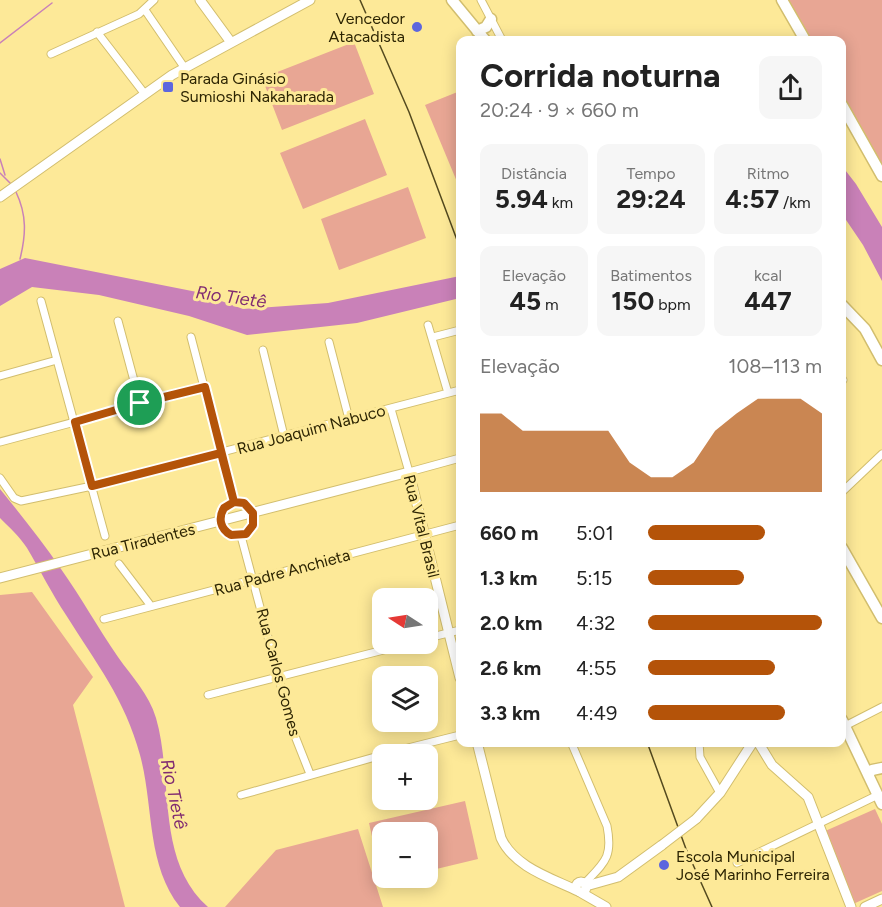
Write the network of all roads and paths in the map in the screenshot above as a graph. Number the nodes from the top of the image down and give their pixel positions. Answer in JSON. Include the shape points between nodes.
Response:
{"nodes":[{"id":1,"x":154,"y":0,"type":"edge"},
{"id":2,"x":200,"y":0,"type":"edge"},
{"id":3,"x":310,"y":0,"type":"edge"},
{"id":4,"x":452,"y":0,"type":"edge"},
{"id":5,"x":481,"y":0,"type":"edge"},
{"id":6,"x":782,"y":0,"type":"edge"},
{"id":7,"x":145,"y":10,"type":"junction"},
{"id":8,"x":491,"y":19,"type":"junction"},
{"id":9,"x":477,"y":31,"type":"junction"},
{"id":10,"x":97,"y":32,"type":"junction"},
{"id":11,"x":481,"y":36,"type":"edge"},
{"id":12,"x":500,"y":36,"type":"edge"},
{"id":13,"x":803,"y":36,"type":"edge"},
{"id":14,"x":230,"y":41,"type":"junction"},
{"id":15,"x":51,"y":54,"type":"dead end"},
{"id":16,"x":184,"y":67,"type":"junction"},
{"id":17,"x":144,"y":93,"type":"junction"},
{"id":18,"x":846,"y":112,"type":"edge"},
{"id":19,"x":882,"y":176,"type":"edge"},
{"id":20,"x":7,"y":191,"type":"edge"},
{"id":21,"x":41,"y":301,"type":"dead end"},
{"id":22,"x":846,"y":309,"type":"edge"},
{"id":23,"x":118,"y":321,"type":"dead end"},
{"id":24,"x":428,"y":325,"type":"dead end"},
{"id":25,"x":456,"y":331,"type":"edge"},
{"id":26,"x":192,"y":337,"type":"dead end"},
{"id":27,"x":433,"y":338,"type":"junction"},
{"id":28,"x":329,"y":342,"type":"dead end"},
{"id":29,"x":263,"y":350,"type":"dead end"},
{"id":30,"x":57,"y":360,"type":"junction"},
{"id":31,"x":882,"y":360,"type":"edge"},
{"id":32,"x":0,"y":376,"type":"edge"},
{"id":33,"x":205,"y":387,"type":"junction"},
{"id":34,"x":456,"y":391,"type":"edge"},
{"id":35,"x":448,"y":393,"type":"junction"},
{"id":36,"x":140,"y":403,"type":"junction"},
{"id":37,"x":391,"y":409,"type":"junction"},
{"id":38,"x":349,"y":419,"type":"junction"},
{"id":39,"x":75,"y":422,"type":"junction"},
{"id":40,"x":284,"y":436,"type":"junction"},
{"id":41,"x":0,"y":442,"type":"edge"},
{"id":42,"x":221,"y":453,"type":"junction"},
{"id":43,"x":882,"y":454,"type":"edge"},
{"id":44,"x":456,"y":459,"type":"edge"},
{"id":45,"x":409,"y":472,"type":"junction"},
{"id":46,"x":0,"y":478,"type":"edge"},
{"id":47,"x":92,"y":486,"type":"junction"},
{"id":48,"x":846,"y":488,"type":"edge"},
{"id":49,"x":234,"y":502,"type":"junction"},
{"id":50,"x":253,"y":513,"type":"junction"},
{"id":51,"x":220,"y":522,"type":"junction"},
{"id":52,"x":456,"y":526,"type":"edge"},
{"id":53,"x":424,"y":535,"type":"junction"},
{"id":54,"x":105,"y":536,"type":"dead end"},
{"id":55,"x":241,"y":536,"type":"junction"},
{"id":56,"x":846,"y":555,"type":"edge"},
{"id":57,"x":119,"y":564,"type":"dead end"},
{"id":58,"x":0,"y":578,"type":"edge"},
{"id":59,"x":254,"y":580,"type":"junction"},
{"id":60,"x":151,"y":606,"type":"junction"},
{"id":61,"x":882,"y":618,"type":"edge"},
{"id":62,"x":104,"y":619,"type":"dead end"},
{"id":63,"x":456,"y":631,"type":"edge"},
{"id":64,"x":448,"y":633,"type":"junction"},
{"id":65,"x":438,"y":636,"type":"edge"},
{"id":66,"x":372,"y":653,"type":"edge"},
{"id":67,"x":456,"y":663,"type":"edge"},
{"id":68,"x":279,"y":676,"type":"junction"},
{"id":69,"x":207,"y":695,"type":"dead end"},
{"id":70,"x":882,"y":707,"type":"edge"},
{"id":71,"x":846,"y":722,"type":"edge"},
{"id":72,"x":846,"y":729,"type":"edge"},
{"id":73,"x":456,"y":736,"type":"edge"},
{"id":74,"x":425,"y":744,"type":"edge"},
{"id":75,"x":478,"y":747,"type":"edge"},
{"id":76,"x":573,"y":747,"type":"edge"},
{"id":77,"x":699,"y":747,"type":"edge"},
{"id":78,"x":750,"y":747,"type":"edge"},
{"id":79,"x":762,"y":747,"type":"edge"},
{"id":80,"x":372,"y":758,"type":"edge"},
{"id":81,"x":882,"y":761,"type":"edge"},
{"id":82,"x":866,"y":766,"type":"junction"},
{"id":83,"x":882,"y":768,"type":"edge"},
{"id":84,"x":310,"y":774,"type":"junction"},
{"id":85,"x":720,"y":793,"type":"junction"},
{"id":86,"x":241,"y":795,"type":"dead end"},
{"id":87,"x":880,"y":799,"type":"edge"},
{"id":88,"x":818,"y":826,"type":"junction"},
{"id":89,"x":737,"y":863,"type":"dead end"},
{"id":90,"x":582,"y":887,"type":"junction"},
{"id":91,"x":882,"y":899,"type":"edge"},
{"id":92,"x":606,"y":907,"type":"edge"},
{"id":93,"x":851,"y":907,"type":"edge"},
{"id":94,"x":865,"y":907,"type":"edge"}],
"edges":[{"from":1,"to":7,"type":"street"},
{"from":2,"to":14,"type":"street"},
{"from":3,"to":14,"type":"street"},
{"from":4,"to":9,"type":"main road"},
{"from":5,"to":8,"type":"street"},
{"from":6,"to":13,"type":"main road"},
{"from":7,"to":10,"type":"street"},
{"from":7,"to":16,"type":"street"},
{"from":8,"to":9,"type":"main road"},
{"from":8,"to":12,"type":"street"},
{"from":9,"to":11,"type":"main road"},
{"from":10,"to":15,"type":"street"},
{"from":10,"to":17,"type":"street"},
{"from":14,"to":16,"type":"street"},
{"from":16,"to":17,"type":"street"},
{"from":17,"to":20,"type":"street"},
{"from":18,"to":19,"type":"main road"},
{"from":21,"to":30,"type":"street"},
{"from":22,"to":31,"type":"main road","via":[[865,329]]},
{"from":23,"to":36,"type":"street"},
{"from":24,"to":27,"type":"street"},
{"from":25,"to":27,"type":"street"},
{"from":26,"to":33,"type":"street"},
{"from":27,"to":35,"type":"street"},
{"from":28,"to":38,"type":"street"},
{"from":29,"to":40,"type":"street"},
{"from":30,"to":32,"type":"street"},
{"from":30,"to":39,"type":"street"},
{"from":33,"to":36,"type":"street"},
{"from":33,"to":42,"type":"street"},
{"from":34,"to":35,"type":"street","name":"Rua Joaquim Nabuco"},
{"from":35,"to":37,"type":"street","name":"Rua Joaquim Nabuco"},
{"from":36,"to":39,"type":"street"},
{"from":37,"to":38,"type":"street","name":"Rua Joaquim Nabuco"},
{"from":37,"to":45,"type":"street","name":"Rua Vital Brasil"},
{"from":38,"to":40,"type":"street","name":"Rua Joaquim Nabuco"},
{"from":39,"to":41,"type":"street"},
{"from":39,"to":47,"type":"street"},
{"from":40,"to":42,"type":"street","name":"Rua Joaquim Nabuco"},
{"from":42,"to":47,"type":"street","name":"Rua Joaquim Nabuco"},
{"from":42,"to":49,"type":"street"},
{"from":43,"to":48,"type":"street"},
{"from":44,"to":45,"type":"street","name":"Rua Tiradentes"},
{"from":45,"to":50,"type":"street","name":"Rua Tiradentes"},
{"from":45,"to":53,"type":"street","name":"Rua Vital Brasil"},
{"from":46,"to":47,"type":"street","name":"Rua Joaquim Nabuco","via":[[14,498],[21,501]]},
{"from":47,"to":54,"type":"street"},
{"from":49,"to":50,"type":"street","via":[[244,503]]},
{"from":49,"to":51,"type":"street","via":[[224,508]]},
{"from":50,"to":51,"type":"street","name":"Rua Tiradentes"},
{"from":50,"to":55,"type":"street","via":[[253,525]]},
{"from":51,"to":55,"type":"street","via":[[227,532]]},
{"from":51,"to":58,"type":"street","name":"Rua Tiradentes"},
{"from":52,"to":53,"type":"street","name":"Rua Padre Anchieta"},
{"from":53,"to":59,"type":"street","name":"Rua Padre Anchieta"},
{"from":53,"to":64,"type":"street","name":"Rua Vital Brasil"},
{"from":55,"to":59,"type":"street","name":"Rua Carlos Gomes"},
{"from":56,"to":61,"type":"main road"},
{"from":57,"to":60,"type":"street"},
{"from":59,"to":60,"type":"street","name":"Rua Padre Anchieta"},
{"from":59,"to":68,"type":"street","name":"Rua Carlos Gomes"},
{"from":60,"to":62,"type":"street","name":"Rua Padre Anchieta"},
{"from":63,"to":64,"type":"street"},
{"from":64,"to":65,"type":"street"},
{"from":64,"to":67,"type":"street","name":"Rua Vital Brasil"},
{"from":66,"to":68,"type":"street"},
{"from":68,"to":69,"type":"street"},
{"from":68,"to":84,"type":"street","name":"Rua Carlos Gomes"},
{"from":70,"to":71,"type":"street"},
{"from":72,"to":82,"type":"main road"},
{"from":73,"to":74,"type":"street"},
{"from":75,"to":90,"type":"street","via":[[507,852],[559,882]]},
{"from":76,"to":90,"type":"street","via":[[610,840],[605,863]]},
{"from":77,"to":85,"type":"street","via":[[700,757]]},
{"from":78,"to":85,"type":"street"},
{"from":79,"to":88,"type":"street","via":[[772,765],[808,797]]},
{"from":80,"to":84,"type":"street"},
{"from":81,"to":82,"type":"main road"},
{"from":82,"to":83,"type":"main road","via":[[872,770]]},
{"from":82,"to":87,"type":"main road"},
{"from":84,"to":86,"type":"street"},
{"from":85,"to":90,"type":"street","bridge":true,"via":[[696,819],[618,877]]},
{"from":87,"to":88,"type":"street"},
{"from":88,"to":89,"type":"street"},
{"from":88,"to":93,"type":"street"},
{"from":90,"to":92,"type":"street"},
{"from":91,"to":94,"type":"street"}]}
